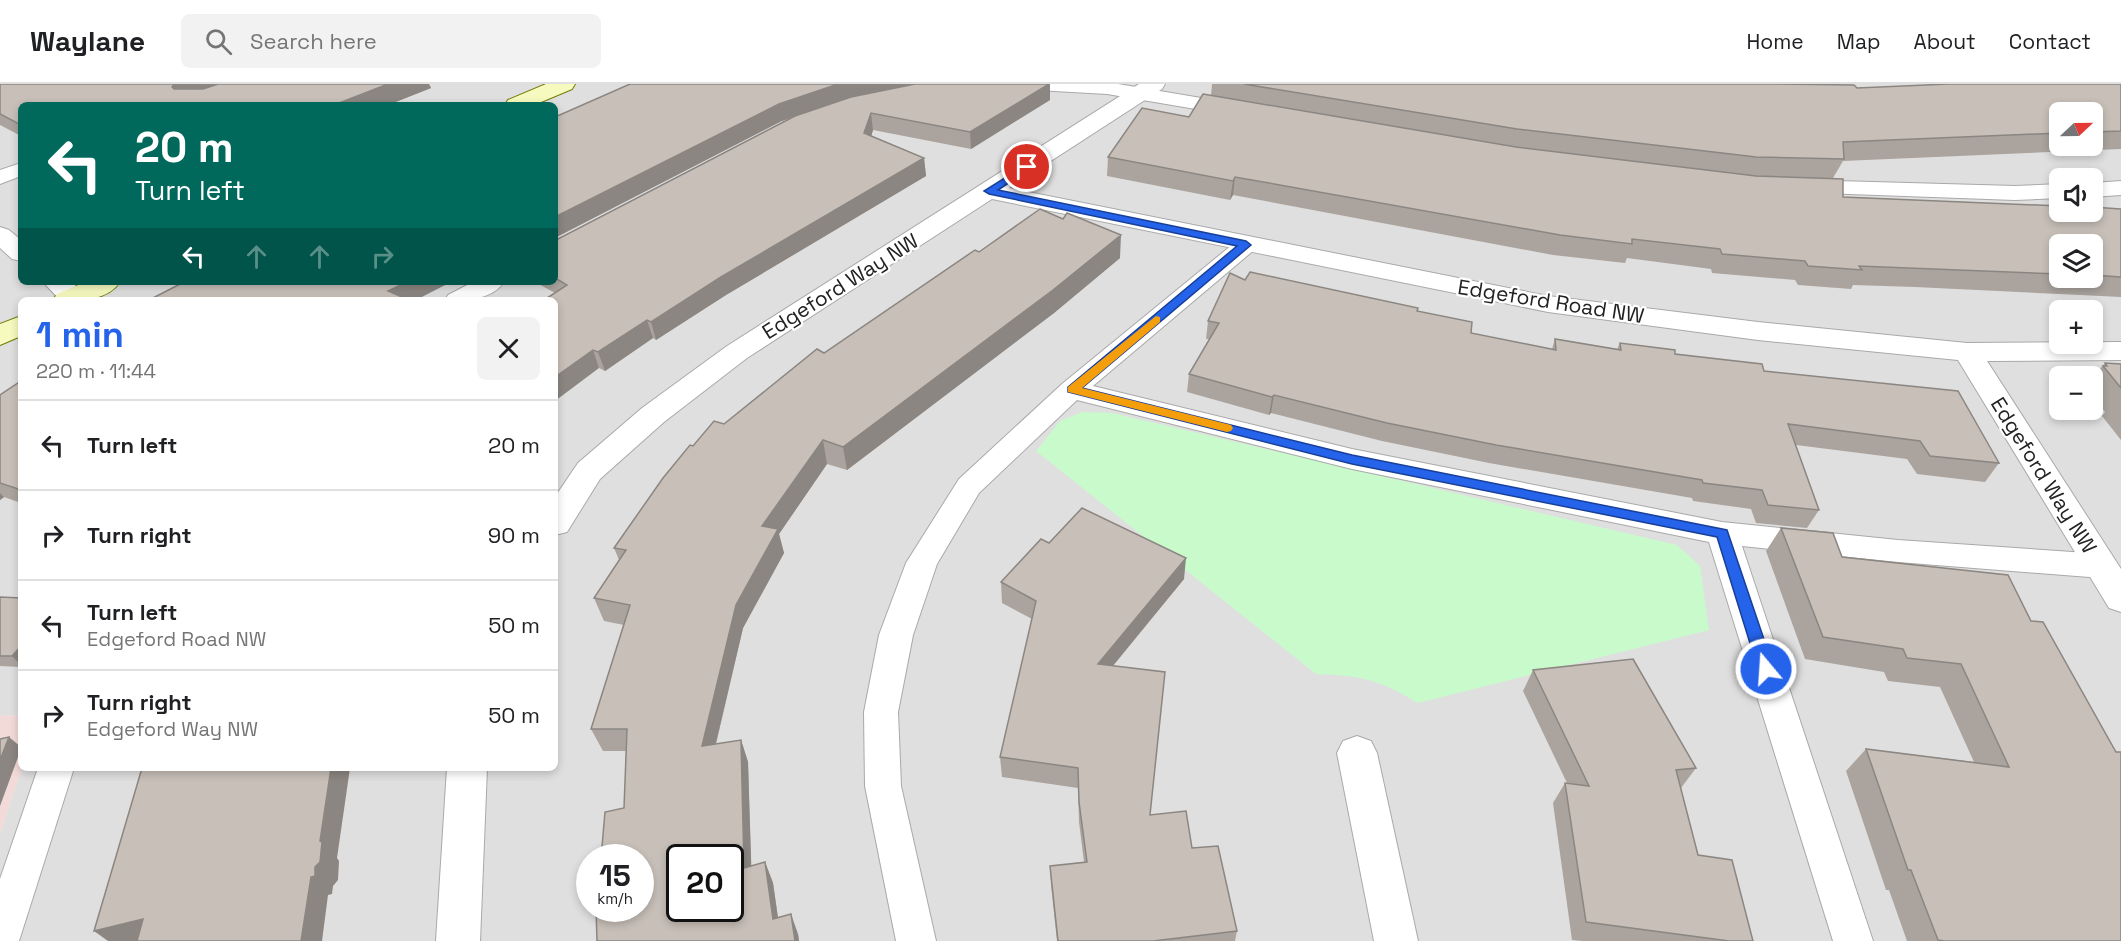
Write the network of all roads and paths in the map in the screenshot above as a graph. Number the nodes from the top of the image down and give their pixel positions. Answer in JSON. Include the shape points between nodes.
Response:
{"nodes":[{"id":1,"x":1036,"y":84,"type":"edge"},
{"id":2,"x":558,"y":85,"type":"edge"},
{"id":3,"x":1147,"y":89,"type":"edge"},
{"id":4,"x":522,"y":102,"type":"edge"},
{"id":5,"x":1256,"y":113,"type":"edge"},
{"id":6,"x":18,"y":170,"type":"edge"},
{"id":7,"x":0,"y":177,"type":"edge"},
{"id":8,"x":1782,"y":187,"type":"edge"},
{"id":9,"x":2121,"y":189,"type":"edge"},
{"id":10,"x":2103,"y":190,"type":"edge"},
{"id":11,"x":989,"y":191,"type":"junction"},
{"id":12,"x":2049,"y":191,"type":"edge"},
{"id":13,"x":0,"y":235,"type":"edge"},
{"id":14,"x":1246,"y":245,"type":"junction"},
{"id":15,"x":18,"y":250,"type":"edge"},
{"id":16,"x":96,"y":285,"type":"edge"},
{"id":17,"x":486,"y":285,"type":"edge"},
{"id":18,"x":65,"y":293,"type":"edge"},
{"id":19,"x":463,"y":297,"type":"edge"},
{"id":20,"x":18,"y":326,"type":"edge"},
{"id":21,"x":0,"y":336,"type":"edge"},
{"id":22,"x":2121,"y":351,"type":"edge"},
{"id":23,"x":1967,"y":352,"type":"junction"},
{"id":24,"x":1072,"y":390,"type":"junction"},
{"id":25,"x":558,"y":518,"type":"edge"},
{"id":26,"x":1722,"y":533,"type":"junction"},
{"id":27,"x":2102,"y":566,"type":"junction"},
{"id":28,"x":2121,"y":598,"type":"edge"},
{"id":29,"x":1357,"y":753,"type":"dead end"},
{"id":30,"x":55,"y":771,"type":"edge"},
{"id":31,"x":467,"y":771,"type":"edge"},
{"id":32,"x":0,"y":939,"type":"edge"},
{"id":33,"x":458,"y":941,"type":"edge"},
{"id":34,"x":916,"y":941,"type":"edge"},
{"id":35,"x":1396,"y":941,"type":"edge"},
{"id":36,"x":1853,"y":941,"type":"edge"}],
"edges":[{"from":1,"to":3,"type":"lane"},
{"from":2,"to":4,"type":"street"},
{"from":3,"to":5,"type":"lane"},
{"from":3,"to":11,"type":"street","name":"Edgeford Way NW"},
{"from":6,"to":7,"type":"lane"},
{"from":8,"to":12,"type":"lane"},
{"from":9,"to":10,"type":"lane"},
{"from":11,"to":14,"type":"street","name":"Edgeford Road NW"},
{"from":11,"to":25,"type":"street","name":"Edgeford Way NW","via":[[737,352],[653,415],[589,471]]},
{"from":13,"to":15,"type":"street"},
{"from":14,"to":23,"type":"street","name":"Edgeford Road NW","via":[[1548,304]]},
{"from":14,"to":24,"type":"lane"},
{"from":16,"to":18,"type":"street"},
{"from":17,"to":19,"type":"lane"},
{"from":20,"to":21,"type":"street"},
{"from":22,"to":23,"type":"street","name":"Edgeford Road NW"},
{"from":23,"to":27,"type":"street","name":"Edgeford Way NW"},
{"from":24,"to":26,"type":"lane","via":[[1352,459]]},
{"from":24,"to":34,"type":"lane","via":[[969,486],[922,563],[896,634],[881,712],[883,786]]},
{"from":26,"to":27,"type":"lane"},
{"from":26,"to":36,"type":"lane"},
{"from":27,"to":28,"type":"street","name":"Edgeford Way NW"},
{"from":29,"to":35,"type":"street"},
{"from":30,"to":32,"type":"lane"},
{"from":31,"to":33,"type":"street"}]}
